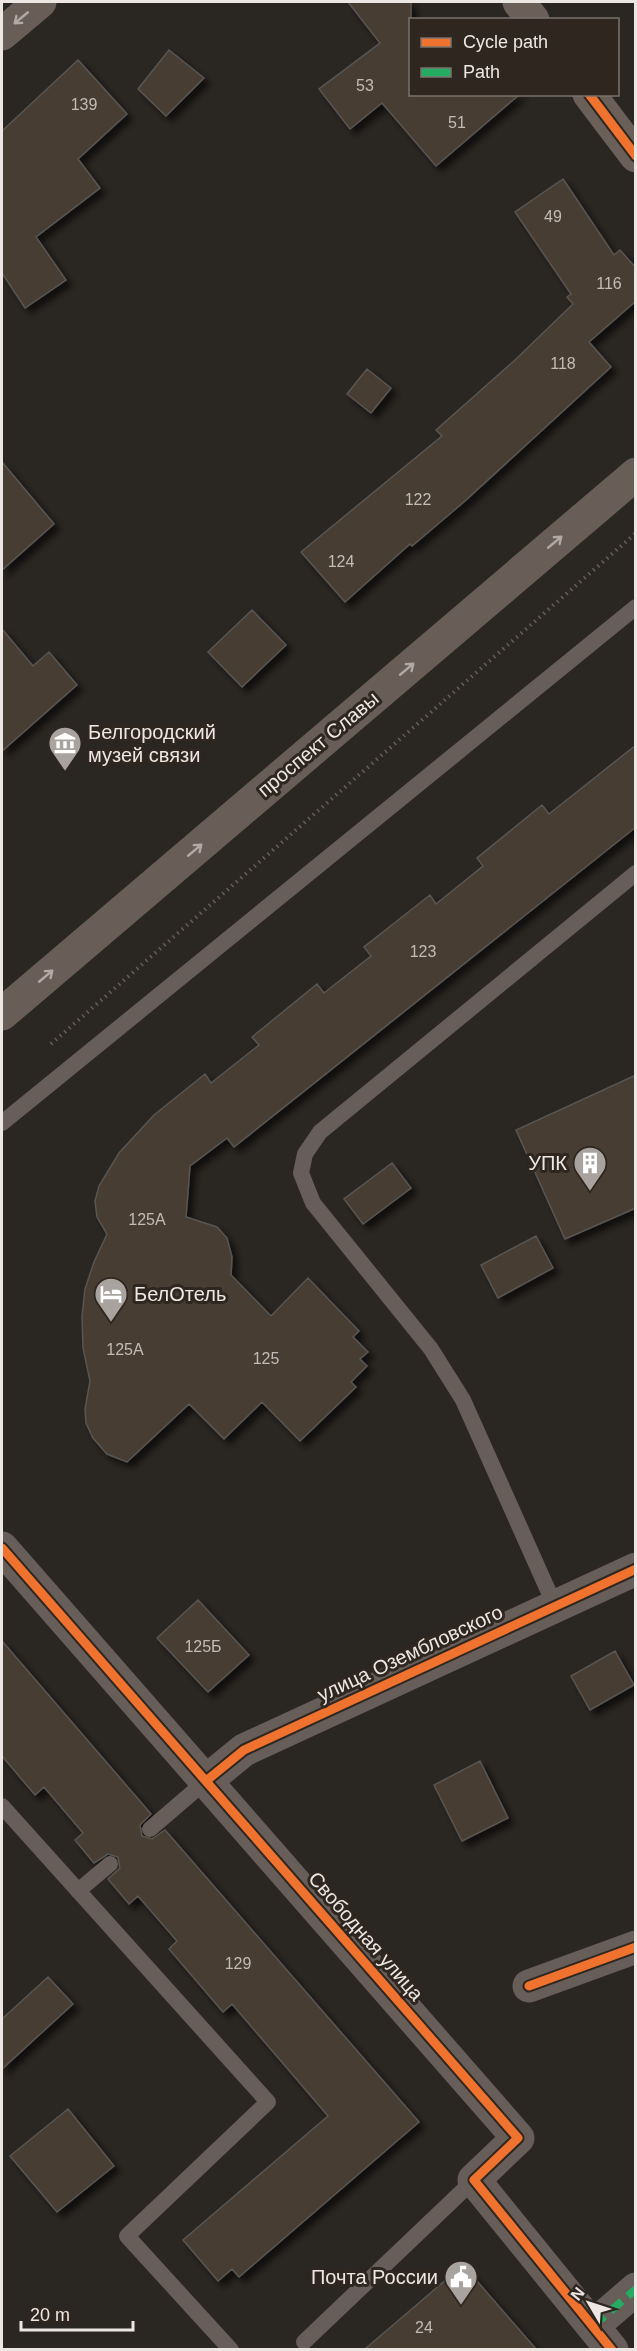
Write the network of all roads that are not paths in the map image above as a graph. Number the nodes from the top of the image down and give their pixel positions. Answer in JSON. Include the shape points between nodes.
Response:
{"nodes":[{"id":1,"x":40,"y":2,"type":"edge"},
{"id":2,"x":519,"y":2,"type":"edge"},
{"id":3,"x":531,"y":18,"type":"edge"},
{"id":4,"x":2,"y":34,"type":"edge"},
{"id":5,"x":591,"y":96,"type":"edge"},
{"id":6,"x":636,"y":156,"type":"edge"},
{"id":7,"x":636,"y":474,"type":"edge"},
{"id":8,"x":636,"y":607,"type":"edge"},
{"id":9,"x":636,"y":873,"type":"edge"},
{"id":10,"x":2,"y":1014,"type":"edge"},
{"id":11,"x":2,"y":1124,"type":"edge"},
{"id":12,"x":2,"y":1548,"type":"edge"},
{"id":13,"x":636,"y":1569,"type":"edge"},
{"id":14,"x":555,"y":1606,"type":"junction"},
{"id":15,"x":206,"y":1781,"type":"junction"},
{"id":16,"x":2,"y":1806,"type":"edge"},
{"id":17,"x":150,"y":1829,"type":"dead end"},
{"id":18,"x":110,"y":1863,"type":"dead end"},
{"id":19,"x":78,"y":1891,"type":"junction"},
{"id":20,"x":636,"y":1947,"type":"edge"},
{"id":21,"x":529,"y":1986,"type":"dead end"},
{"id":22,"x":474,"y":2180,"type":"junction"},
{"id":23,"x":636,"y":2289,"type":"edge"},
{"id":24,"x":602,"y":2338,"type":"edge"},
{"id":25,"x":304,"y":2347,"type":"edge"},
{"id":26,"x":231,"y":2349,"type":"edge"}],
"edges":[{"from":1,"to":4,"type":"main road","one_way":true},
{"from":2,"to":3,"type":"street"},
{"from":5,"to":6,"type":"street"},
{"from":10,"to":7,"type":"main road","name":"проспект Славы","one_way":true},
{"from":8,"to":11,"type":"lane"},
{"from":9,"to":14,"type":"lane","via":[[320,1132],[305,1154],[301,1173],[313,1203],[431,1349],[463,1400]]},
{"from":12,"to":15,"type":"street","name":"Свободная улица"},
{"from":13,"to":14,"type":"street","name":"улица Озембловского"},
{"from":14,"to":15,"type":"street","name":"улица Озембловского","via":[[244,1750]]},
{"from":15,"to":17,"type":"lane"},
{"from":15,"to":22,"type":"street","name":"Свободная улица","via":[[518,2138]]},
{"from":16,"to":19,"type":"lane"},
{"from":18,"to":19,"type":"lane"},
{"from":19,"to":26,"type":"lane","via":[[268,2102],[127,2236]]},
{"from":20,"to":21,"type":"street"},
{"from":22,"to":24,"type":"street"},
{"from":22,"to":25,"type":"lane"},
{"from":23,"to":24,"type":"street"}]}
